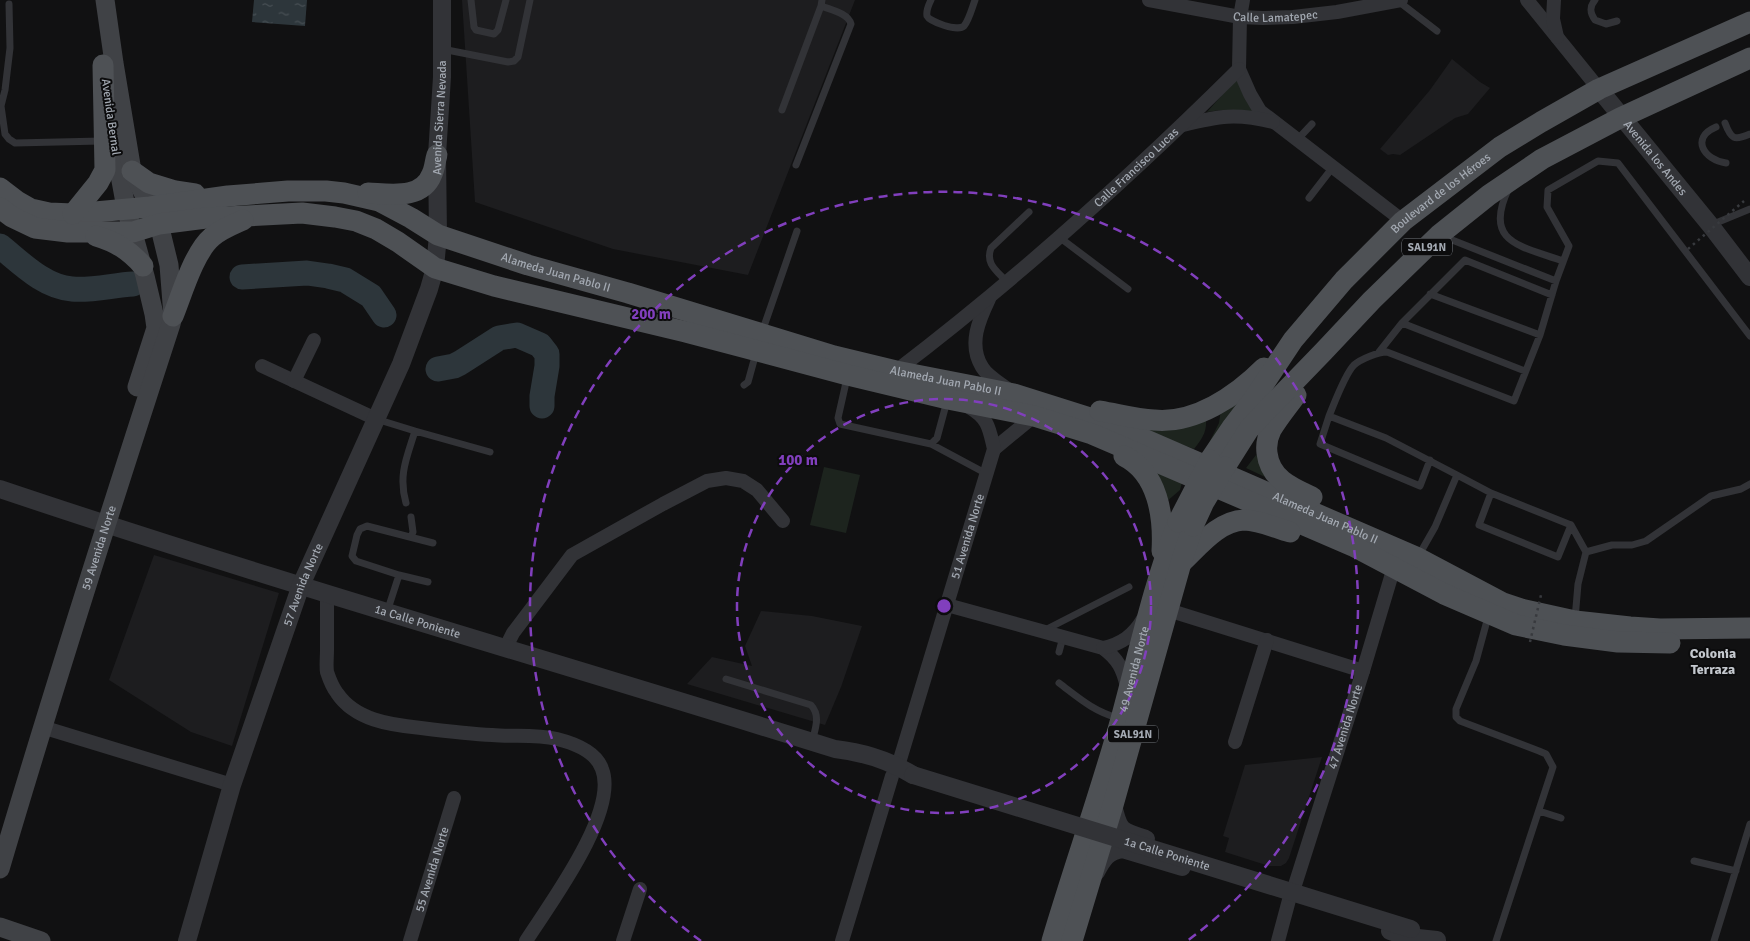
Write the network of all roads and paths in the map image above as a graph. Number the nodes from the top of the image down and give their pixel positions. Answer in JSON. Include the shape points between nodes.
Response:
{"nodes":[{"id":1,"x":98,"y":0,"type":"edge"},
{"id":2,"x":105,"y":0,"type":"edge"},
{"id":3,"x":442,"y":0,"type":"edge"},
{"id":4,"x":471,"y":0,"type":"edge"},
{"id":5,"x":506,"y":0,"type":"edge"},
{"id":6,"x":530,"y":0,"type":"edge"},
{"id":7,"x":931,"y":0,"type":"edge"},
{"id":8,"x":975,"y":0,"type":"edge"},
{"id":9,"x":1149,"y":0,"type":"edge"},
{"id":10,"x":1243,"y":0,"type":"edge"},
{"id":11,"x":1399,"y":0,"type":"edge"},
{"id":12,"x":1528,"y":0,"type":"edge"},
{"id":13,"x":1533,"y":0,"type":"edge"},
{"id":14,"x":1541,"y":0,"type":"edge"},
{"id":15,"x":1554,"y":0,"type":"edge"},
{"id":16,"x":1594,"y":0,"type":"edge"},
{"id":17,"x":822,"y":3,"type":"edge"},
{"id":18,"x":9,"y":4,"type":"dead end"},
{"id":19,"x":1240,"y":17,"type":"junction"},
{"id":20,"x":1617,"y":21,"type":"dead end"},
{"id":21,"x":1750,"y":22,"type":"edge"},
{"id":22,"x":1437,"y":31,"type":"dead end"},
{"id":23,"x":1552,"y":37,"type":"junction"},
{"id":24,"x":442,"y":49,"type":"junction"},
{"id":25,"x":1750,"y":58,"type":"edge"},
{"id":26,"x":103,"y":65,"type":"junction"},
{"id":27,"x":1239,"y":69,"type":"junction"},
{"id":28,"x":1599,"y":89,"type":"junction"},
{"id":29,"x":782,"y":110,"type":"dead end"},
{"id":30,"x":1620,"y":118,"type":"junction"},
{"id":31,"x":1273,"y":123,"type":"junction"},
{"id":32,"x":1725,"y":123,"type":"dead end"},
{"id":33,"x":1312,"y":124,"type":"dead end"},
{"id":34,"x":1182,"y":125,"type":"junction"},
{"id":35,"x":1716,"y":127,"type":"dead end"},
{"id":36,"x":1750,"y":134,"type":"edge"},
{"id":37,"x":1297,"y":140,"type":"junction"},
{"id":38,"x":104,"y":141,"type":"junction"},
{"id":39,"x":436,"y":154,"type":"junction"},
{"id":40,"x":1726,"y":163,"type":"dead end"},
{"id":41,"x":796,"y":165,"type":"dead end"},
{"id":42,"x":1333,"y":167,"type":"junction"},
{"id":43,"x":132,"y":171,"type":"junction"},
{"id":44,"x":1514,"y":178,"type":"junction"},
{"id":45,"x":0,"y":188,"type":"edge"},
{"id":46,"x":344,"y":193,"type":"junction"},
{"id":47,"x":228,"y":196,"type":"junction"},
{"id":48,"x":1309,"y":198,"type":"dead end"},
{"id":49,"x":1744,"y":201,"type":"dead end"},
{"id":50,"x":0,"y":208,"type":"edge"},
{"id":51,"x":126,"y":208,"type":"junction"},
{"id":52,"x":1750,"y":208,"type":"edge"},
{"id":53,"x":1029,"y":212,"type":"dead end"},
{"id":54,"x":154,"y":215,"type":"junction"},
{"id":55,"x":252,"y":216,"type":"junction"},
{"id":56,"x":1402,"y":221,"type":"junction"},
{"id":57,"x":71,"y":223,"type":"junction"},
{"id":58,"x":1711,"y":226,"type":"junction"},
{"id":59,"x":797,"y":231,"type":"dead end"},
{"id":60,"x":133,"y":232,"type":"junction"},
{"id":61,"x":438,"y":235,"type":"junction"},
{"id":62,"x":1439,"y":235,"type":"junction"},
{"id":63,"x":1058,"y":237,"type":"junction"},
{"id":64,"x":1688,"y":249,"type":"dead end"},
{"id":65,"x":1563,"y":261,"type":"junction"},
{"id":66,"x":143,"y":266,"type":"junction"},
{"id":67,"x":434,"y":268,"type":"junction"},
{"id":68,"x":1750,"y":277,"type":"edge"},
{"id":69,"x":1556,"y":281,"type":"junction"},
{"id":70,"x":1007,"y":282,"type":"junction"},
{"id":71,"x":1128,"y":289,"type":"dead end"},
{"id":72,"x":1430,"y":294,"type":"junction"},
{"id":73,"x":1552,"y":295,"type":"junction"},
{"id":74,"x":990,"y":296,"type":"junction"},
{"id":75,"x":173,"y":316,"type":"junction"},
{"id":76,"x":1402,"y":323,"type":"junction"},
{"id":77,"x":1540,"y":335,"type":"junction"},
{"id":78,"x":1750,"y":336,"type":"edge"},
{"id":79,"x":314,"y":340,"type":"dead end"},
{"id":80,"x":1293,"y":340,"type":"junction"},
{"id":81,"x":759,"y":343,"type":"junction"},
{"id":82,"x":1324,"y":351,"type":"junction"},
{"id":83,"x":1378,"y":352,"type":"junction"},
{"id":84,"x":262,"y":366,"type":"dead end"},
{"id":85,"x":896,"y":371,"type":"junction"},
{"id":86,"x":1525,"y":371,"type":"junction"},
{"id":87,"x":848,"y":375,"type":"junction"},
{"id":88,"x":294,"y":381,"type":"junction"},
{"id":89,"x":744,"y":385,"type":"dead end"},
{"id":90,"x":1014,"y":394,"type":"junction"},
{"id":91,"x":953,"y":400,"type":"junction"},
{"id":92,"x":1259,"y":405,"type":"junction"},
{"id":93,"x":1034,"y":416,"type":"junction"},
{"id":94,"x":1329,"y":416,"type":"junction"},
{"id":95,"x":376,"y":419,"type":"junction"},
{"id":96,"x":415,"y":431,"type":"junction"},
{"id":97,"x":931,"y":444,"type":"junction"},
{"id":98,"x":994,"y":449,"type":"junction"},
{"id":99,"x":490,"y":452,"type":"dead end"},
{"id":100,"x":1430,"y":460,"type":"junction"},
{"id":101,"x":1217,"y":464,"type":"joint"},
{"id":102,"x":987,"y":474,"type":"junction"},
{"id":103,"x":1457,"y":475,"type":"junction"},
{"id":104,"x":1750,"y":484,"type":"edge"},
{"id":105,"x":0,"y":488,"type":"edge"},
{"id":106,"x":1491,"y":493,"type":"junction"},
{"id":107,"x":406,"y":503,"type":"dead end"},
{"id":108,"x":411,"y":517,"type":"dead end"},
{"id":109,"x":783,"y":521,"type":"dead end"},
{"id":110,"x":100,"y":523,"type":"junction"},
{"id":111,"x":1186,"y":524,"type":"junction"},
{"id":112,"x":1571,"y":525,"type":"junction"},
{"id":113,"x":411,"y":537,"type":"junction"},
{"id":114,"x":433,"y":543,"type":"dead end"},
{"id":115,"x":1586,"y":552,"type":"junction"},
{"id":116,"x":1375,"y":557,"type":"junction"},
{"id":117,"x":1418,"y":558,"type":"junction"},
{"id":118,"x":1181,"y":562,"type":"junction"},
{"id":119,"x":1394,"y":567,"type":"junction"},
{"id":120,"x":1160,"y":574,"type":"junction"},
{"id":121,"x":400,"y":575,"type":"junction"},
{"id":122,"x":428,"y":582,"type":"dead end"},
{"id":123,"x":302,"y":585,"type":"junction"},
{"id":124,"x":1129,"y":587,"type":"dead end"},
{"id":125,"x":327,"y":593,"type":"junction"},
{"id":126,"x":1541,"y":595,"type":"dead end"},
{"id":127,"x":1161,"y":604,"type":"junction"},
{"id":128,"x":947,"y":605,"type":"junction"},
{"id":129,"x":387,"y":613,"type":"junction"},
{"id":130,"x":1489,"y":614,"type":"junction"},
{"id":131,"x":1069,"y":619,"type":"junction"},
{"id":132,"x":1575,"y":621,"type":"junction"},
{"id":133,"x":1750,"y":628,"type":"edge"},
{"id":134,"x":1042,"y":631,"type":"junction"},
{"id":135,"x":1066,"y":638,"type":"junction"},
{"id":136,"x":1267,"y":640,"type":"junction"},
{"id":137,"x":1530,"y":642,"type":"dead end"},
{"id":138,"x":1750,"y":643,"type":"edge"},
{"id":139,"x":1103,"y":648,"type":"junction"},
{"id":140,"x":505,"y":650,"type":"junction"},
{"id":141,"x":1059,"y":652,"type":"dead end"},
{"id":142,"x":1363,"y":670,"type":"junction"},
{"id":143,"x":726,"y":679,"type":"dead end"},
{"id":144,"x":1058,"y":683,"type":"dead end"},
{"id":145,"x":1128,"y":691,"type":"junction"},
{"id":146,"x":1113,"y":717,"type":"junction"},
{"id":147,"x":42,"y":727,"type":"junction"},
{"id":148,"x":812,"y":742,"type":"junction"},
{"id":149,"x":1236,"y":742,"type":"dead end"},
{"id":150,"x":895,"y":771,"type":"junction"},
{"id":151,"x":232,"y":785,"type":"junction"},
{"id":152,"x":454,"y":798,"type":"dead end"},
{"id":153,"x":1105,"y":803,"type":"junction"},
{"id":154,"x":1539,"y":811,"type":"junction"},
{"id":155,"x":1561,"y":818,"type":"dead end"},
{"id":156,"x":1072,"y":824,"type":"junction"},
{"id":157,"x":1750,"y":824,"type":"edge"},
{"id":158,"x":0,"y":826,"type":"edge"},
{"id":159,"x":1123,"y":841,"type":"junction"},
{"id":160,"x":1694,"y":861,"type":"dead end"},
{"id":161,"x":0,"y":869,"type":"edge"},
{"id":162,"x":1736,"y":871,"type":"junction"},
{"id":163,"x":1081,"y":877,"type":"junction"},
{"id":164,"x":640,"y":889,"type":"dead end"},
{"id":165,"x":1292,"y":892,"type":"junction"},
{"id":166,"x":0,"y":927,"type":"edge"},
{"id":167,"x":1440,"y":940,"type":"edge"},
{"id":168,"x":41,"y":941,"type":"edge"},
{"id":169,"x":187,"y":941,"type":"edge"},
{"id":170,"x":410,"y":941,"type":"edge"},
{"id":171,"x":526,"y":941,"type":"edge"},
{"id":172,"x":623,"y":941,"type":"edge"},
{"id":173,"x":842,"y":941,"type":"edge"},
{"id":174,"x":1052,"y":941,"type":"edge"},
{"id":175,"x":1072,"y":941,"type":"edge"},
{"id":176,"x":1278,"y":941,"type":"edge"},
{"id":177,"x":1496,"y":941,"type":"edge"},
{"id":178,"x":1714,"y":941,"type":"edge"}],
"edges":[{"from":1,"to":26,"type":"main road","name":"Avenida Bernal"},
{"from":2,"to":43,"type":"main road","name":"Avenida Bernal"},
{"from":3,"to":24,"type":"street","name":"Avenida Sierra Nevada"},
{"from":4,"to":5,"type":"lane","via":[[476,30],[494,34]]},
{"from":6,"to":24,"type":"lane","via":[[518,57],[514,61]]},
{"from":7,"to":8,"type":"lane","via":[[926,14],[931,20],[956,29],[965,25]]},
{"from":9,"to":19,"type":"street","name":"Calle Lamatepec"},
{"from":10,"to":19,"type":"street"},
{"from":11,"to":19,"type":"street","name":"Calle Lamatepec","via":[[1293,17]]},
{"from":11,"to":22,"type":"lane"},
{"from":12,"to":23,"type":"street","name":"Avenida los Andes"},
{"from":13,"to":14,"type":"street"},
{"from":15,"to":23,"type":"street","name":"Avenida los Andes"},
{"from":16,"to":20,"type":"lane","via":[[1590,12],[1595,20],[1606,24]]},
{"from":17,"to":29,"type":"lane"},
{"from":17,"to":41,"type":"lane","via":[[849,18],[851,24]]},
{"from":18,"to":38,"type":"lane","via":[[10,48],[1,106],[5,134],[16,143]]},
{"from":19,"to":27,"type":"street"},
{"from":21,"to":28,"type":"main road","name":"Boulevard de los Héroes","number":"SAL91N"},
{"from":23,"to":28,"type":"street","name":"Avenida los Andes"},
{"from":24,"to":39,"type":"street","name":"Avenida Sierra Nevada"},
{"from":25,"to":30,"type":"main road","name":"Boulevard de los Héroes","number":"SAL91N"},
{"from":26,"to":38,"type":"main road"},
{"from":26,"to":51,"type":"main road","name":"Avenida Bernal"},
{"from":27,"to":31,"type":"street","via":[[1257,107]]},
{"from":27,"to":34,"type":"street","name":"Calle Francisco Lucas"},
{"from":28,"to":30,"type":"street","name":"Avenida los Andes"},
{"from":28,"to":56,"type":"main road","name":"Boulevard de los Héroes","number":"SAL91N","via":[[1500,147]]},
{"from":30,"to":44,"type":"main road","name":"Boulevard de los Héroes","number":"SAL91N","via":[[1542,159]]},
{"from":30,"to":58,"type":"street","name":"Avenida los Andes"},
{"from":31,"to":34,"type":"street","via":[[1219,116]]},
{"from":31,"to":37,"type":"street"},
{"from":32,"to":36,"type":"lane","via":[[1734,138]]},
{"from":33,"to":37,"type":"lane"},
{"from":34,"to":63,"type":"street","name":"Calle Francisco Lucas"},
{"from":35,"to":40,"type":"lane","via":[[1704,134],[1702,147],[1712,159]]},
{"from":37,"to":42,"type":"street"},
{"from":38,"to":57,"type":"main road","via":[[104,170]]},
{"from":39,"to":46,"type":"main road","via":[[432,175],[421,189],[407,194]]},
{"from":39,"to":61,"type":"street","name":"Avenida Sierra Nevada"},
{"from":42,"to":48,"type":"lane"},
{"from":42,"to":56,"type":"street"},
{"from":43,"to":47,"type":"main road","via":[[149,184],[175,191]]},
{"from":43,"to":54,"type":"main road","name":"Avenida Bernal"},
{"from":44,"to":62,"type":"main road","name":"Boulevard de los Héroes","number":"SAL91N"},
{"from":44,"to":65,"type":"lane","via":[[1500,213],[1499,224],[1503,233],[1528,249]]},
{"from":45,"to":57,"type":"main road","via":[[31,209]]},
{"from":46,"to":47,"type":"main road","name":"Alameda Juan Pablo II"},
{"from":46,"to":61,"type":"main road","name":"Alameda Juan Pablo II","via":[[379,201]]},
{"from":47,"to":54,"type":"main road","name":"Alameda Juan Pablo II"},
{"from":49,"to":64,"type":"path","bridge":true},
{"from":50,"to":57,"type":"main road","via":[[36,228]]},
{"from":51,"to":54,"type":"main road","name":"Alameda Juan Pablo II"},
{"from":51,"to":57,"type":"main road","name":"Alameda Juan Pablo II"},
{"from":51,"to":60,"type":"main road","name":"Avenida Bernal"},
{"from":52,"to":58,"type":"lane"},
{"from":53,"to":70,"type":"lane","via":[[990,248],[990,263]]},
{"from":54,"to":55,"type":"main road","name":"Alameda Juan Pablo II"},
{"from":54,"to":60,"type":"main road","name":"Alameda Juan Pablo II"},
{"from":54,"to":75,"type":"main road","name":"59 Avenida Norte","via":[[168,265]]},
{"from":55,"to":67,"type":"main road","name":"Alameda Juan Pablo II","via":[[302,213],[356,221],[398,242]]},
{"from":55,"to":75,"type":"main road","via":[[222,229],[200,250]]},
{"from":56,"to":80,"type":"main road","name":"Boulevard de los Héroes","number":"SAL91N","via":[[1344,280]]},
{"from":57,"to":60,"type":"main road","name":"Alameda Juan Pablo II"},
{"from":57,"to":66,"type":"main road","via":[[121,245]]},
{"from":58,"to":68,"type":"street","name":"Avenida los Andes"},
{"from":59,"to":81,"type":"lane"},
{"from":60,"to":66,"type":"main road","name":"59 Avenida Norte"},
{"from":61,"to":67,"type":"street","name":"57 Avenida Norte"},
{"from":61,"to":81,"type":"main road","name":"Alameda Juan Pablo II","via":[[628,293]]},
{"from":62,"to":69,"type":"lane"},
{"from":62,"to":82,"type":"main road","name":"Boulevard de los Héroes","number":"SAL91N"},
{"from":63,"to":70,"type":"street","name":"Calle Francisco Lucas"},
{"from":63,"to":71,"type":"lane"},
{"from":65,"to":69,"type":"lane"},
{"from":65,"to":78,"type":"lane","via":[[1569,246],[1547,207],[1548,190],[1598,161],[1618,162]]},
{"from":66,"to":110,"type":"main road","name":"59 Avenida Norte","via":[[156,328]]},
{"from":67,"to":81,"type":"main road","name":"Alameda Juan Pablo II","via":[[494,286]]},
{"from":67,"to":95,"type":"street","name":"57 Avenida Norte","via":[[401,364]]},
{"from":69,"to":73,"type":"lane"},
{"from":70,"to":74,"type":"street","name":"Calle Francisco Lucas"},
{"from":72,"to":73,"type":"lane","via":[[1465,260]]},
{"from":72,"to":76,"type":"lane"},
{"from":72,"to":77,"type":"lane"},
{"from":73,"to":77,"type":"lane"},
{"from":74,"to":85,"type":"street","name":"Calle Francisco Lucas"},
{"from":74,"to":90,"type":"street","name":"Calle Francisco Lucas","via":[[977,324],[976,353],[982,369]]},
{"from":75,"to":110,"type":"main road","name":"59 Avenida Norte"},
{"from":76,"to":83,"type":"lane"},
{"from":76,"to":86,"type":"lane"},
{"from":77,"to":86,"type":"lane"},
{"from":79,"to":88,"type":"street"},
{"from":80,"to":90,"type":"main road","via":[[1230,396],[1201,411],[1174,419],[1155,421]]},
{"from":80,"to":92,"type":"main road","name":"Boulevard de los Héroes","number":"SAL91N"},
{"from":81,"to":85,"type":"main road","name":"Alameda Juan Pablo II"},
{"from":81,"to":87,"type":"main road","name":"Alameda Juan Pablo II"},
{"from":81,"to":89,"type":"lane","via":[[748,382]]},
{"from":82,"to":92,"type":"main road","name":"Boulevard de los Héroes","number":"SAL91N"},
{"from":82,"to":117,"type":"main road","via":[[1271,430],[1266,445],[1272,470],[1289,486],[1393,534]]},
{"from":83,"to":86,"type":"lane","via":[[1387,352],[1514,401]]},
{"from":83,"to":94,"type":"lane","via":[[1354,365]]},
{"from":84,"to":88,"type":"street"},
{"from":85,"to":90,"type":"main road","name":"Alameda Juan Pablo II"},
{"from":87,"to":91,"type":"main road","name":"Alameda Juan Pablo II"},
{"from":87,"to":97,"type":"lane","via":[[838,418],[840,424]]},
{"from":88,"to":95,"type":"street"},
{"from":90,"to":117,"type":"main road","name":"Alameda Juan Pablo II","via":[[1109,424]]},
{"from":91,"to":93,"type":"main road","name":"Alameda Juan Pablo II"},
{"from":91,"to":97,"type":"lane","via":[[937,438]]},
{"from":91,"to":98,"type":"street","via":[[981,415],[987,422]]},
{"from":92,"to":101,"type":"main road","name":"Boulevard de los Héroes","number":"SAL91N","via":[[1250,429]]},
{"from":93,"to":98,"type":"street"},
{"from":93,"to":116,"type":"main road","name":"Alameda Juan Pablo II","via":[[1122,445]]},
{"from":93,"to":120,"type":"main road","via":[[1125,456],[1143,470],[1153,485],[1163,526]]},
{"from":94,"to":100,"type":"lane","via":[[1386,438]]},
{"from":94,"to":100,"type":"lane","via":[[1320,444],[1420,486]]},
{"from":95,"to":96,"type":"lane"},
{"from":95,"to":123,"type":"street","name":"57 Avenida Norte"},
{"from":96,"to":99,"type":"lane"},
{"from":96,"to":107,"type":"lane","via":[[403,470]]},
{"from":97,"to":102,"type":"lane"},
{"from":98,"to":102,"type":"street","name":"51 Avenida Norte"},
{"from":100,"to":103,"type":"lane"},
{"from":101,"to":111,"type":"main road","name":"49 Avenida Norte","number":"SAL91N","bridge":true,"via":[[1204,502]]},
{"from":102,"to":128,"type":"street","name":"51 Avenida Norte"},
{"from":103,"to":106,"type":"lane"},
{"from":103,"to":117,"type":"lane"},
{"from":104,"to":115,"type":"lane","via":[[1711,496],[1646,541]]},
{"from":105,"to":110,"type":"street","name":"1a Calle Poniente"},
{"from":106,"to":112,"type":"lane"},
{"from":106,"to":112,"type":"lane","via":[[1479,525],[1505,536],[1558,557]]},
{"from":108,"to":113,"type":"lane"},
{"from":109,"to":140,"type":"street","via":[[757,490],[743,481],[726,478],[707,481],[572,556],[513,633]]},
{"from":110,"to":123,"type":"street","name":"1a Calle Poniente"},
{"from":110,"to":147,"type":"main road","name":"59 Avenida Norte"},
{"from":110,"to":158,"type":"main road","name":"59 Avenida Norte"},
{"from":111,"to":118,"type":"main road","name":"49 Avenida Norte","number":"SAL91N"},
{"from":111,"to":120,"type":"main road","name":"49 Avenida Norte","number":"SAL91N"},
{"from":112,"to":115,"type":"lane"},
{"from":113,"to":114,"type":"lane"},
{"from":113,"to":121,"type":"lane","via":[[368,526],[360,528],[357,535],[352,556],[356,561]]},
{"from":115,"to":132,"type":"lane","via":[[1578,584]]},
{"from":116,"to":118,"type":"main road","via":[[1243,520],[1215,531]]},
{"from":116,"to":119,"type":"main road","name":"Alameda Juan Pablo II"},
{"from":117,"to":132,"type":"main road","name":"Alameda Juan Pablo II","via":[[1503,603]]},
{"from":118,"to":127,"type":"main road","name":"49 Avenida Norte","number":"SAL91N"},
{"from":119,"to":130,"type":"main road","name":"Alameda Juan Pablo II"},
{"from":119,"to":142,"type":"street","name":"47 Avenida Norte"},
{"from":120,"to":127,"type":"main road","name":"49 Avenida Norte","number":"SAL91N"},
{"from":121,"to":122,"type":"lane"},
{"from":121,"to":129,"type":"lane"},
{"from":123,"to":125,"type":"street","name":"1a Calle Poniente"},
{"from":123,"to":151,"type":"street","name":"57 Avenida Norte"},
{"from":124,"to":131,"type":"lane"},
{"from":125,"to":129,"type":"street","name":"1a Calle Poniente"},
{"from":125,"to":171,"type":"street","via":[[327,672],[336,692],[352,710],[374,720],[403,727],[556,739],[591,754],[602,768],[605,781],[603,802],[595,824],[578,862]]},
{"from":126,"to":137,"type":"path","bridge":true},
{"from":127,"to":136,"type":"street"},
{"from":127,"to":139,"type":"street","via":[[1128,638]]},
{"from":127,"to":145,"type":"main road","name":"49 Avenida Norte","number":"SAL91N"},
{"from":127,"to":153,"type":"main road","name":"49 Avenida Norte","number":"SAL91N"},
{"from":128,"to":134,"type":"street"},
{"from":128,"to":150,"type":"street","name":"51 Avenida Norte"},
{"from":129,"to":140,"type":"street","name":"1a Calle Poniente"},
{"from":130,"to":138,"type":"main road","name":"Alameda Juan Pablo II","via":[[1564,636],[1618,642]]},
{"from":130,"to":154,"type":"lane","via":[[1456,717],[1546,754],[1553,768]]},
{"from":131,"to":134,"type":"lane"},
{"from":131,"to":135,"type":"lane","via":[[1064,629]]},
{"from":132,"to":133,"type":"main road","name":"Alameda Juan Pablo II","via":[[1660,629]]},
{"from":134,"to":135,"type":"street"},
{"from":135,"to":139,"type":"street"},
{"from":135,"to":141,"type":"lane"},
{"from":136,"to":142,"type":"street"},
{"from":136,"to":149,"type":"street"},
{"from":139,"to":145,"type":"street","via":[[1120,663]]},
{"from":140,"to":148,"type":"street","name":"1a Calle Poniente"},
{"from":142,"to":165,"type":"street","name":"47 Avenida Norte"},
{"from":143,"to":148,"type":"lane","via":[[811,705],[817,716]]},
{"from":144,"to":146,"type":"lane","via":[[1093,709]]},
{"from":145,"to":146,"type":"main road","name":"49 Avenida Norte","number":"SAL91N"},
{"from":146,"to":153,"type":"main road","name":"49 Avenida Norte","number":"SAL91N"},
{"from":147,"to":151,"type":"street"},
{"from":147,"to":161,"type":"main road","name":"59 Avenida Norte"},
{"from":148,"to":150,"type":"street","name":"1a Calle Poniente","via":[[850,751]]},
{"from":150,"to":156,"type":"street","name":"1a Calle Poniente","via":[[915,767]]},
{"from":150,"to":167,"type":"street","name":"1a Calle Poniente","bridge":true},
{"from":150,"to":173,"type":"street","name":"51 Avenida Norte"},
{"from":151,"to":169,"type":"street","name":"57 Avenida Norte"},
{"from":152,"to":170,"type":"street","name":"55 Avenida Norte"},
{"from":153,"to":156,"type":"street"},
{"from":153,"to":159,"type":"street","name":"1a Calle Poniente","via":[[1117,822]]},
{"from":153,"to":163,"type":"main road","name":"49 Avenida Norte","number":"SAL91N"},
{"from":154,"to":155,"type":"lane"},
{"from":154,"to":177,"type":"lane"},
{"from":156,"to":163,"type":"street"},
{"from":157,"to":162,"type":"lane"},
{"from":159,"to":163,"type":"street","name":"1a Calle Poniente"},
{"from":159,"to":165,"type":"street","name":"1a Calle Poniente"},
{"from":160,"to":162,"type":"lane"},
{"from":162,"to":178,"type":"lane"},
{"from":163,"to":174,"type":"main road","name":"49 Avenida Norte","number":"SAL91N"},
{"from":163,"to":175,"type":"main road","name":"49 Avenida Norte","number":"SAL91N"},
{"from":164,"to":172,"type":"street"},
{"from":165,"to":167,"type":"street","name":"1a Calle Poniente","via":[[1413,922]]},
{"from":165,"to":176,"type":"street","name":"47 Avenida Norte"},
{"from":166,"to":168,"type":"main road"}]}
